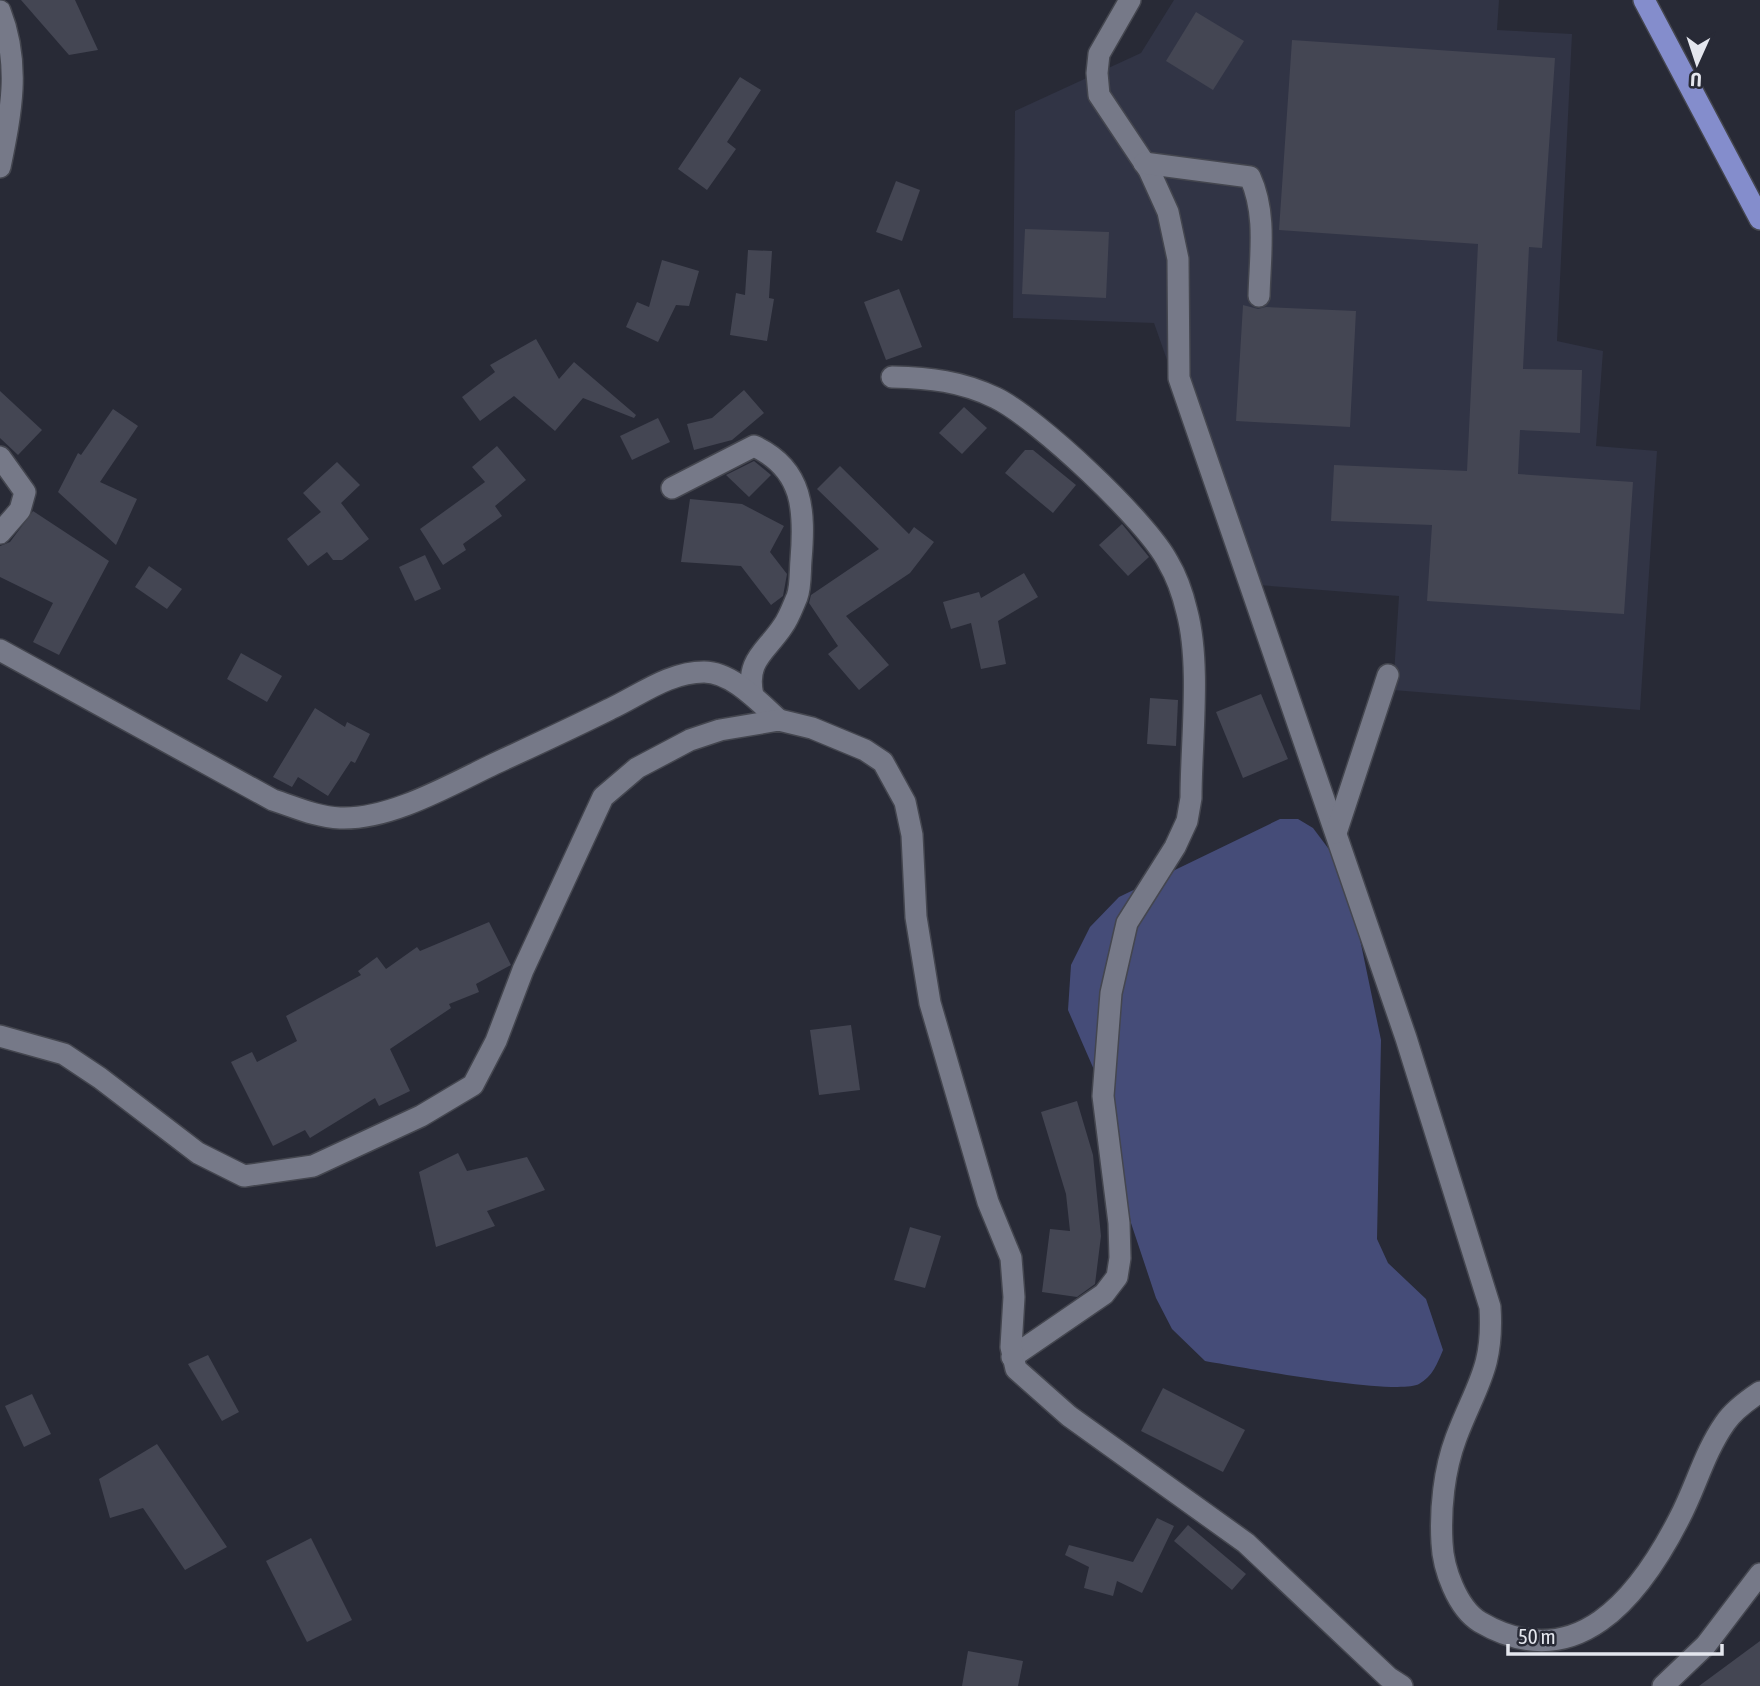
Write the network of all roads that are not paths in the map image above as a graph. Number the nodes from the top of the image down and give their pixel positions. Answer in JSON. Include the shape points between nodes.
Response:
{"nodes":[{"id":1,"x":1130,"y":0,"type":"edge"},
{"id":2,"x":1644,"y":0,"type":"edge"},
{"id":3,"x":0,"y":11,"type":"edge"},
{"id":4,"x":1144,"y":163,"type":"junction"},
{"id":5,"x":0,"y":167,"type":"edge"},
{"id":6,"x":1760,"y":219,"type":"edge"},
{"id":7,"x":1259,"y":296,"type":"dead end"},
{"id":8,"x":892,"y":377,"type":"dead end"},
{"id":9,"x":0,"y":457,"type":"edge"},
{"id":10,"x":673,"y":488,"type":"dead end"},
{"id":11,"x":0,"y":533,"type":"edge"},
{"id":12,"x":0,"y":650,"type":"edge"},
{"id":13,"x":1388,"y":675,"type":"dead end"},
{"id":14,"x":752,"y":695,"type":"junction"},
{"id":15,"x":779,"y":720,"type":"junction"},
{"id":16,"x":1336,"y":833,"type":"junction"},
{"id":17,"x":0,"y":1035,"type":"edge"},
{"id":18,"x":1012,"y":1357,"type":"junction"},
{"id":19,"x":1760,"y":1392,"type":"edge"},
{"id":20,"x":1760,"y":1574,"type":"edge"},
{"id":21,"x":1402,"y":1686,"type":"edge"},
{"id":22,"x":1663,"y":1686,"type":"edge"}],
"edges":[{"from":1,"to":4,"type":"street","via":[[1099,54],[1097,73],[1099,95]]},
{"from":2,"to":6,"type":"main road"},
{"from":3,"to":5,"type":"street","via":[[10,41],[14,96]]},
{"from":4,"to":7,"type":"street","via":[[1250,177],[1259,196],[1261,216]]},
{"from":4,"to":16,"type":"street","via":[[1161,193],[1175,238],[1179,378]]},
{"from":8,"to":18,"type":"street","via":[[944,379],[969,386],[1005,403],[1037,427],[1149,533],[1181,590],[1193,647],[1187,821],[1127,923],[1111,993],[1103,1096],[1119,1223],[1117,1277],[1104,1294]]},
{"from":9,"to":11,"type":"street","via":[[25,492],[20,510]]},
{"from":10,"to":14,"type":"street","via":[[754,446],[775,455],[797,488],[804,520],[799,593],[784,626],[760,652],[750,681]]},
{"from":12,"to":14,"type":"street","via":[[273,800],[340,818],[365,816],[418,800],[672,678],[705,672]]},
{"from":13,"to":16,"type":"street"},
{"from":14,"to":15,"type":"street"},
{"from":15,"to":17,"type":"street","via":[[690,740],[637,768],[603,797],[473,1085],[421,1116],[313,1166],[244,1176],[198,1153],[64,1055]]},
{"from":15,"to":18,"type":"street","via":[[865,750],[883,762],[905,803],[930,1003],[988,1202],[1011,1258]]},
{"from":16,"to":19,"type":"street","via":[[1490,1307],[1491,1348],[1485,1373],[1455,1440],[1444,1490],[1442,1544],[1458,1597],[1477,1620],[1545,1641],[1571,1637],[1609,1617],[1649,1571],[1726,1421]]},
{"from":18,"to":21,"type":"street","via":[[1024,1379],[1069,1416],[1247,1543]]},
{"from":20,"to":22,"type":"street","via":[[1706,1646]]}]}
